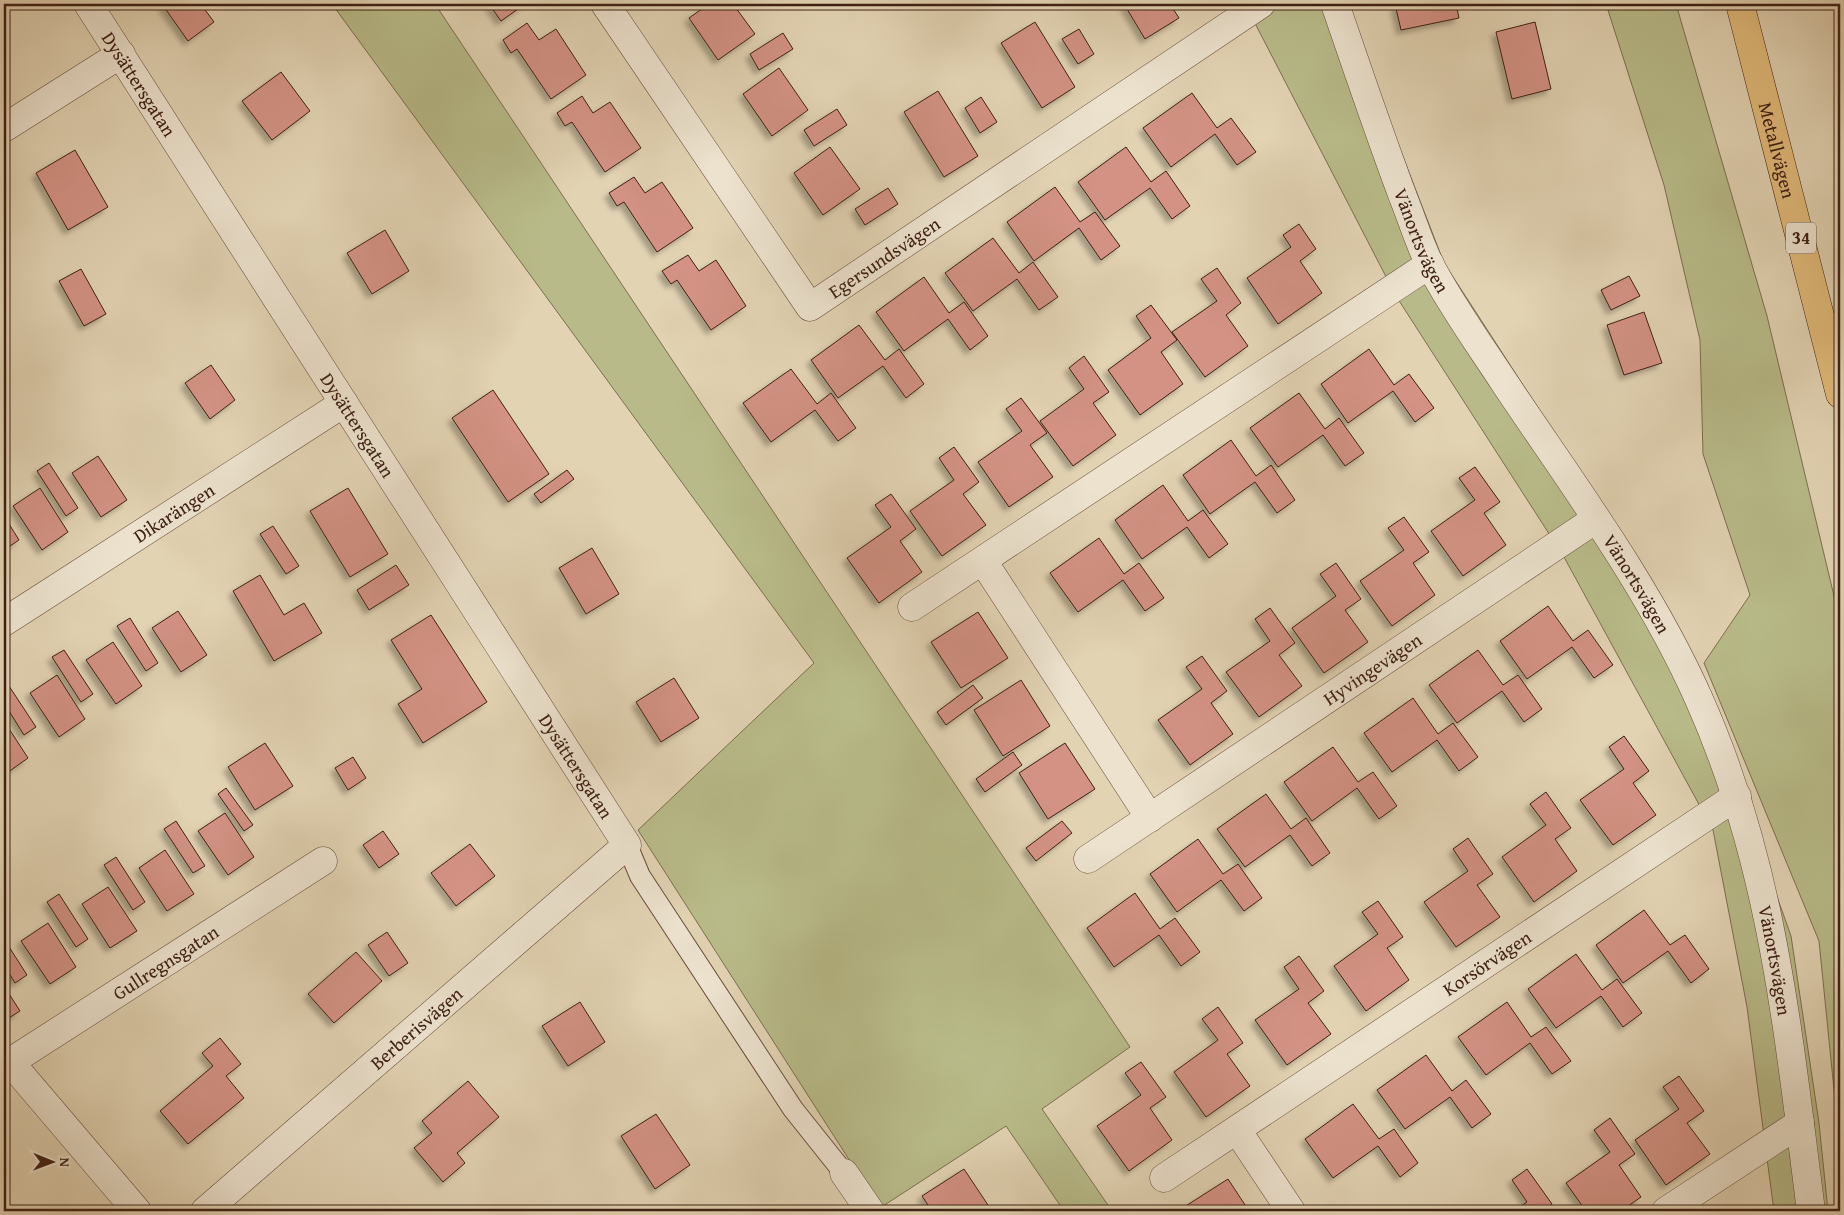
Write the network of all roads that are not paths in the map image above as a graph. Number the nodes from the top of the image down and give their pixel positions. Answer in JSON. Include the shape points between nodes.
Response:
{"nodes":[{"id":1,"x":88,"y":4,"type":"edge"},
{"id":2,"x":605,"y":4,"type":"edge"},
{"id":3,"x":1261,"y":4,"type":"edge"},
{"id":4,"x":1335,"y":4,"type":"edge"},
{"id":5,"x":1728,"y":4,"type":"edge"},
{"id":6,"x":1740,"y":4,"type":"edge"},
{"id":7,"x":121,"y":54,"type":"junction"},
{"id":8,"x":1759,"y":82,"type":"junction"},
{"id":9,"x":4,"y":128,"type":"edge"},
{"id":10,"x":1430,"y":264,"type":"junction"},
{"id":11,"x":1840,"y":394,"type":"edge"},
{"id":12,"x":344,"y":404,"type":"junction"},
{"id":13,"x":1596,"y":519,"type":"junction"},
{"id":14,"x":983,"y":561,"type":"junction"},
{"id":15,"x":912,"y":608,"type":"dead end"},
{"id":16,"x":4,"y":622,"type":"edge"},
{"id":17,"x":1737,"y":796,"type":"junction"},
{"id":18,"x":1150,"y":818,"type":"junction"},
{"id":19,"x":627,"y":845,"type":"junction"},
{"id":20,"x":1088,"y":860,"type":"dead end"},
{"id":21,"x":322,"y":861,"type":"dead end"},
{"id":22,"x":7,"y":1064,"type":"edge"},
{"id":23,"x":1800,"y":1123,"type":"junction"},
{"id":24,"x":1237,"y":1130,"type":"junction"},
{"id":25,"x":844,"y":1173,"type":"joint"},
{"id":26,"x":1164,"y":1178,"type":"dead end"},
{"id":27,"x":137,"y":1211,"type":"edge"},
{"id":28,"x":205,"y":1211,"type":"edge"},
{"id":29,"x":870,"y":1211,"type":"edge"},
{"id":30,"x":1291,"y":1211,"type":"edge"},
{"id":31,"x":1666,"y":1211,"type":"edge"},
{"id":32,"x":1811,"y":1211,"type":"edge"}],
"edges":[{"from":1,"to":7,"type":"street","name":"Dysättersgatan"},
{"from":2,"to":3,"type":"street","name":"Egersundsvägen","via":[[810,307]]},
{"from":4,"to":10,"type":"street","name":"Vänortsvägen"},
{"from":5,"to":8,"type":"main road","name":"Metallvägen","number":"34"},
{"from":6,"to":8,"type":"main road","name":"Metallvägen","number":"34"},
{"from":7,"to":9,"type":"street"},
{"from":7,"to":12,"type":"street","name":"Dysättersgatan"},
{"from":8,"to":11,"type":"main road","name":"Metallvägen","number":"34","via":[[1804,245]]},
{"from":10,"to":13,"type":"street","name":"Vänortsvägen"},
{"from":10,"to":14,"type":"street"},
{"from":12,"to":16,"type":"street","name":"Dikarängen"},
{"from":12,"to":19,"type":"street","name":"Dysättersgatan"},
{"from":13,"to":17,"type":"street","name":"Vänortsvägen","via":[[1660,621],[1698,697]]},
{"from":13,"to":18,"type":"street","name":"Hyvingevägen"},
{"from":14,"to":15,"type":"street"},
{"from":14,"to":18,"type":"street"},
{"from":17,"to":23,"type":"street","name":"Vänortsvägen","via":[[1773,936]]},
{"from":17,"to":24,"type":"street","name":"Korsörvägen"},
{"from":18,"to":20,"type":"street","name":"Hyvingevägen"},
{"from":19,"to":25,"type":"lane","via":[[640,876],[793,1109]]},
{"from":19,"to":28,"type":"street","name":"Berberisvägen"},
{"from":21,"to":22,"type":"street","name":"Gullregnsgatan"},
{"from":22,"to":27,"type":"street","name":"Gullregnsgatan"},
{"from":23,"to":31,"type":"street"},
{"from":23,"to":32,"type":"street","name":"Vänortsvägen"},
{"from":24,"to":26,"type":"street","name":"Korsörvägen"},
{"from":24,"to":30,"type":"street"},
{"from":25,"to":29,"type":"street"}]}
